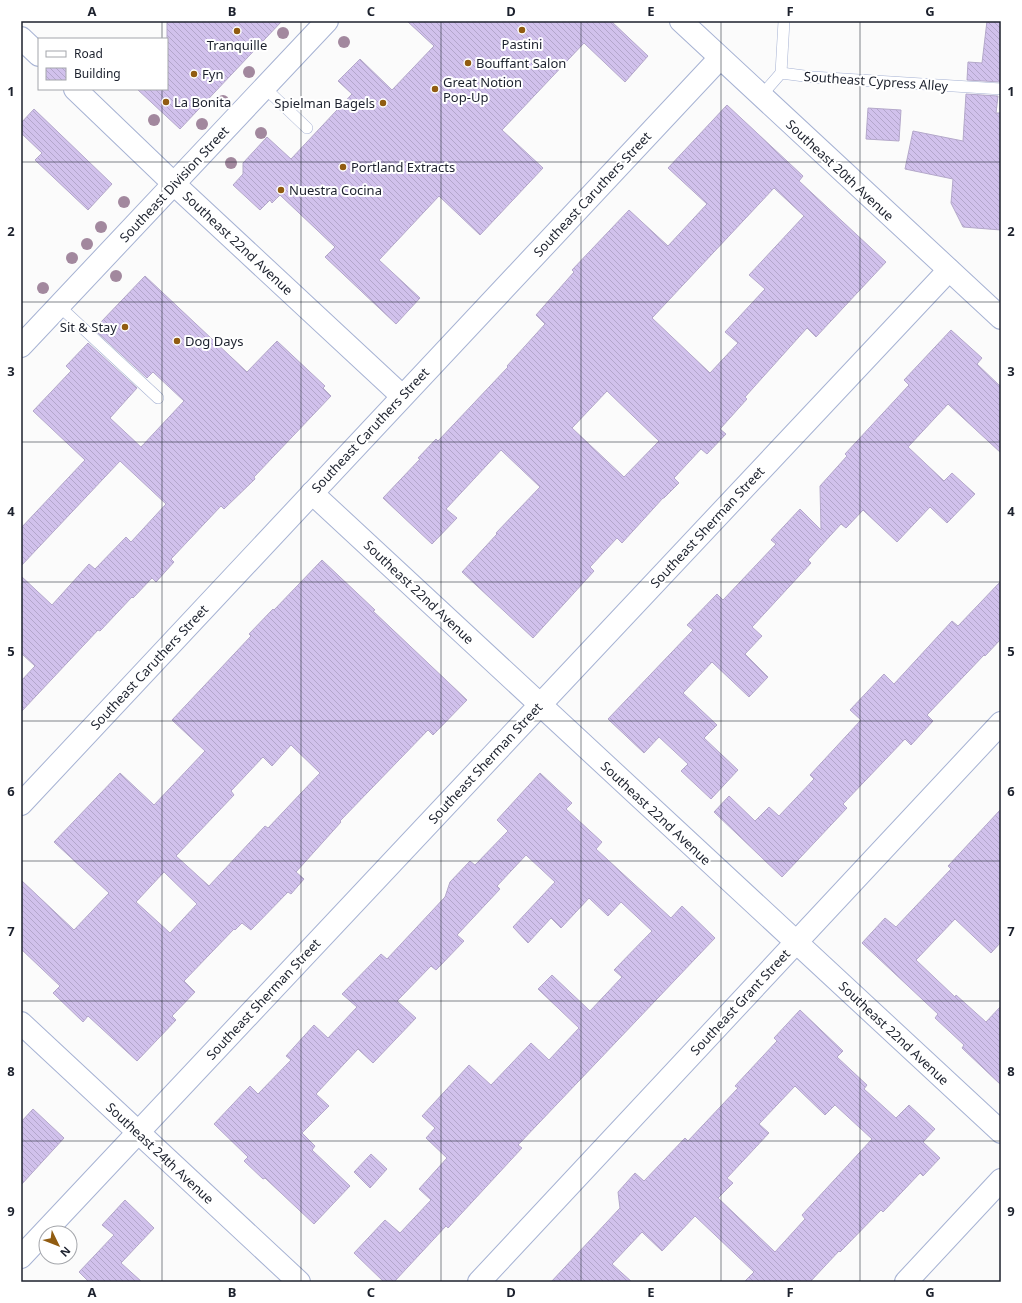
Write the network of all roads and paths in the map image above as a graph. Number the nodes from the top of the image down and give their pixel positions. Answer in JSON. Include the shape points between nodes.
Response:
{"nodes":[{"id":1,"x":327,"y":21,"type":"edge"},
{"id":2,"x":681,"y":21,"type":"edge"},
{"id":3,"x":784,"y":21,"type":"edge"},
{"id":4,"x":21,"y":38,"type":"edge"},
{"id":5,"x":38,"y":54,"type":"edge"},
{"id":6,"x":720,"y":58,"type":"junction"},
{"id":7,"x":781,"y":73,"type":"junction"},
{"id":8,"x":265,"y":88,"type":"junction"},
{"id":9,"x":1001,"y":89,"type":"edge"},
{"id":10,"x":76,"y":90,"type":"edge"},
{"id":11,"x":761,"y":96,"type":"junction"},
{"id":12,"x":307,"y":128,"type":"dead end"},
{"id":13,"x":174,"y":184,"type":"junction"},
{"id":14,"x":949,"y":270,"type":"junction"},
{"id":15,"x":59,"y":306,"type":"junction"},
{"id":16,"x":1001,"y":318,"type":"edge"},
{"id":17,"x":21,"y":346,"type":"edge"},
{"id":18,"x":402,"y":396,"type":"junction"},
{"id":19,"x":158,"y":398,"type":"dead end"},
{"id":20,"x":312,"y":493,"type":"junction"},
{"id":21,"x":540,"y":705,"type":"junction"},
{"id":22,"x":1001,"y":723,"type":"edge"},
{"id":23,"x":21,"y":804,"type":"edge"},
{"id":24,"x":795,"y":942,"type":"junction"},
{"id":25,"x":21,"y":1023,"type":"edge"},
{"id":26,"x":138,"y":1132,"type":"junction"},
{"id":27,"x":1001,"y":1132,"type":"edge"},
{"id":28,"x":1001,"y":1180,"type":"edge"},
{"id":29,"x":21,"y":1257,"type":"edge"},
{"id":30,"x":299,"y":1282,"type":"edge"},
{"id":31,"x":479,"y":1282,"type":"edge"},
{"id":32,"x":906,"y":1282,"type":"edge"}],
"edges":[{"from":1,"to":8,"type":"street","name":"Southeast Division Street"},
{"from":2,"to":6,"type":"street","name":"Southeast 20th Avenue"},
{"from":3,"to":7,"type":"lane"},
{"from":4,"to":5,"type":"street"},
{"from":6,"to":11,"type":"street","name":"Southeast 20th Avenue"},
{"from":6,"to":18,"type":"street","name":"Southeast Caruthers Street"},
{"from":7,"to":9,"type":"lane","name":"Southeast Cypress Alley"},
{"from":7,"to":11,"type":"lane"},
{"from":8,"to":12,"type":"lane"},
{"from":8,"to":13,"type":"street","name":"Southeast Division Street"},
{"from":10,"to":13,"type":"street","name":"Southeast 22nd Avenue"},
{"from":11,"to":14,"type":"street","name":"Southeast 20th Avenue"},
{"from":13,"to":15,"type":"street","name":"Southeast Division Street"},
{"from":13,"to":18,"type":"street","name":"Southeast 22nd Avenue"},
{"from":14,"to":16,"type":"street","name":"Southeast 20th Avenue"},
{"from":14,"to":21,"type":"street","name":"Southeast Sherman Street"},
{"from":15,"to":17,"type":"street","name":"Southeast Division Street"},
{"from":15,"to":19,"type":"lane"},
{"from":18,"to":20,"type":"street","name":"Southeast Caruthers Street"},
{"from":20,"to":21,"type":"street","name":"Southeast 22nd Avenue"},
{"from":20,"to":23,"type":"street","name":"Southeast Caruthers Street"},
{"from":21,"to":24,"type":"street","name":"Southeast 22nd Avenue"},
{"from":21,"to":26,"type":"street","name":"Southeast Sherman Street"},
{"from":22,"to":24,"type":"street","name":"Southeast Grant Street"},
{"from":24,"to":27,"type":"street","name":"Southeast 22nd Avenue"},
{"from":24,"to":31,"type":"street","name":"Southeast Grant Street"},
{"from":25,"to":26,"type":"street","name":"Southeast 24th Avenue"},
{"from":26,"to":29,"type":"street","name":"Southeast Sherman Street"},
{"from":26,"to":30,"type":"street","name":"Southeast 24th Avenue"},
{"from":28,"to":32,"type":"street"}]}
